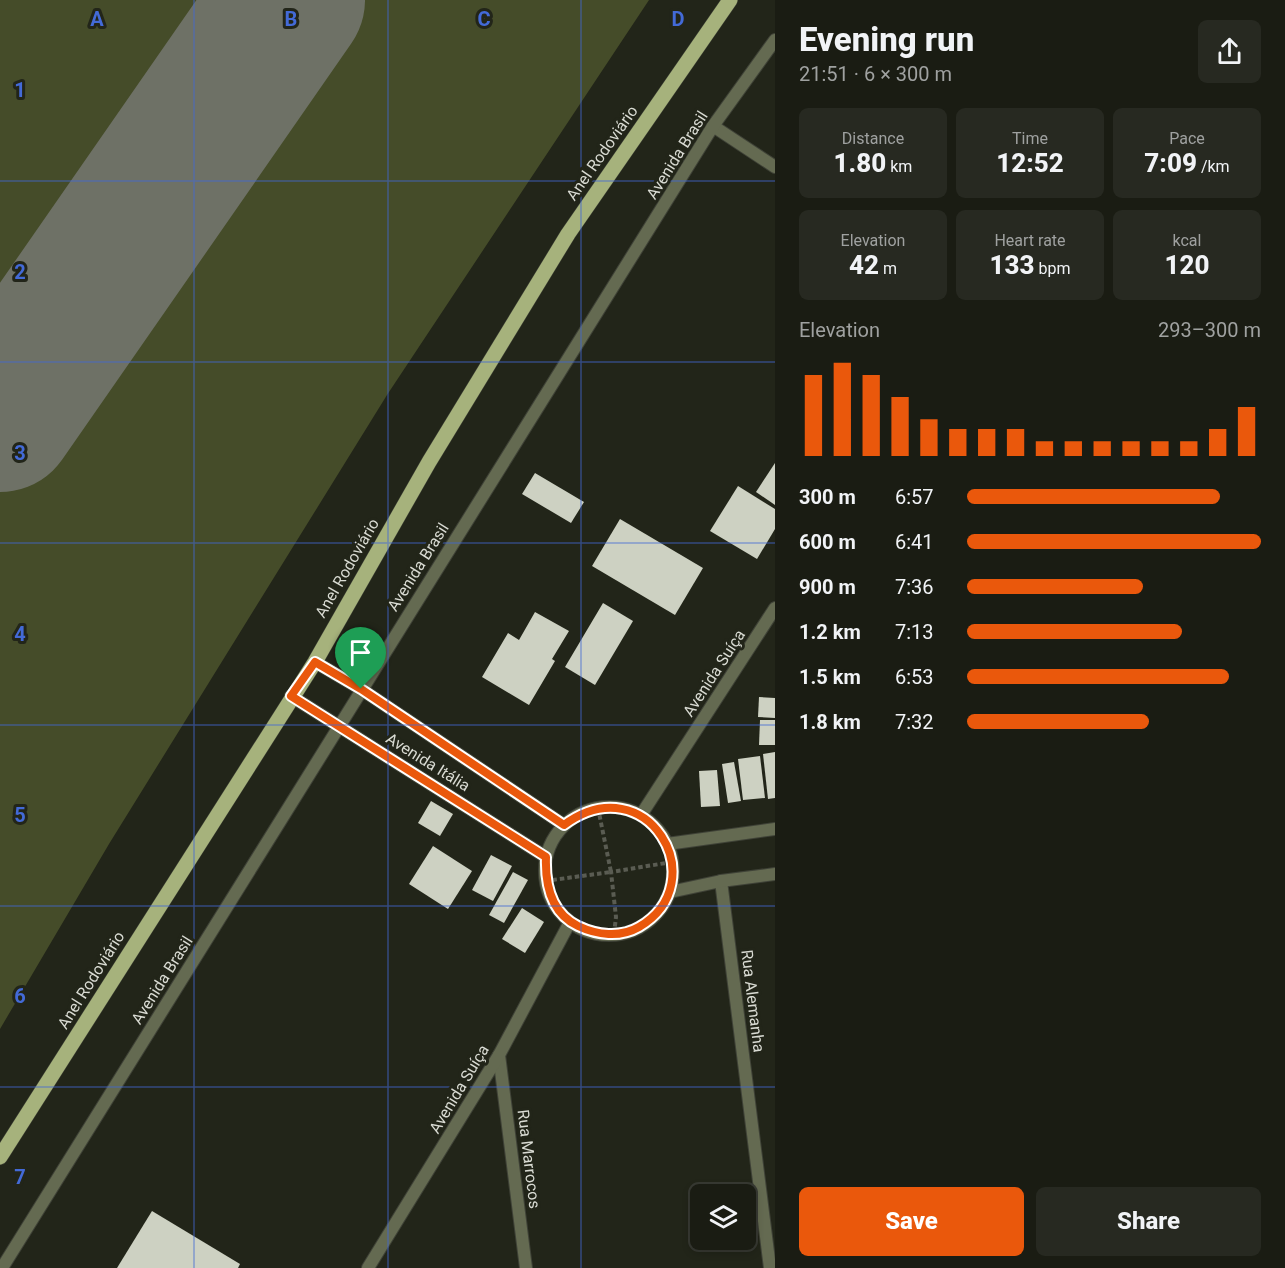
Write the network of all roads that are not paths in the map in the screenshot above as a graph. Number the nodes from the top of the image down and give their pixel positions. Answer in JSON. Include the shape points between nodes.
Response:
{"nodes":[{"id":1,"x":730,"y":0,"type":"edge"},
{"id":2,"x":775,"y":40,"type":"edge"},
{"id":3,"x":713,"y":126,"type":"junction"},
{"id":4,"x":775,"y":167,"type":"edge"},
{"id":5,"x":775,"y":608,"type":"edge"},
{"id":6,"x":315,"y":662,"type":"junction"},
{"id":7,"x":361,"y":689,"type":"junction"},
{"id":8,"x":291,"y":696,"type":"junction"},
{"id":9,"x":340,"y":726,"type":"junction"},
{"id":10,"x":641,"y":815,"type":"junction"},
{"id":11,"x":564,"y":825,"type":"junction"},
{"id":12,"x":775,"y":829,"type":"edge"},
{"id":13,"x":667,"y":844,"type":"junction"},
{"id":14,"x":546,"y":857,"type":"junction"},
{"id":15,"x":775,"y":874,"type":"edge"},
{"id":16,"x":721,"y":881,"type":"junction"},
{"id":17,"x":670,"y":892,"type":"junction"},
{"id":18,"x":570,"y":922,"type":"junction"},
{"id":19,"x":499,"y":1055,"type":"junction"},
{"id":20,"x":0,"y":1157,"type":"edge"},
{"id":21,"x":2,"y":1268,"type":"edge"},
{"id":22,"x":368,"y":1268,"type":"edge"},
{"id":23,"x":526,"y":1268,"type":"edge"},
{"id":24,"x":770,"y":1268,"type":"edge"}],
"edges":[{"from":1,"to":6,"type":"main road","name":"Anel Rodoviário","via":[[568,234],[429,462]]},
{"from":2,"to":3,"type":"street","name":"Avenida Brasil"},
{"from":3,"to":4,"type":"street"},
{"from":3,"to":7,"type":"street","name":"Avenida Brasil"},
{"from":5,"to":10,"type":"street","name":"Avenida Suíça"},
{"from":6,"to":7,"type":"street","name":"Avenida Itália"},
{"from":6,"to":8,"type":"main road","name":"Anel Rodoviário"},
{"from":7,"to":9,"type":"street","name":"Avenida Brasil"},
{"from":7,"to":11,"type":"street","name":"Avenida Itália"},
{"from":8,"to":9,"type":"street","name":"Avenida Itália"},
{"from":8,"to":20,"type":"main road","name":"Anel Rodoviário"},
{"from":9,"to":14,"type":"street","name":"Avenida Itália"},
{"from":9,"to":21,"type":"street","name":"Avenida Brasil"},
{"from":10,"to":11,"type":"street","via":[[620,808],[598,808],[579,814]]},
{"from":10,"to":13,"type":"street","via":[[656,827]]},
{"from":11,"to":14,"type":"street","via":[[552,840]]},
{"from":12,"to":13,"type":"street"},
{"from":13,"to":17,"type":"street","via":[[673,862]]},
{"from":14,"to":18,"type":"street","via":[[545,881],[554,904]]},
{"from":15,"to":16,"type":"street"},
{"from":16,"to":17,"type":"street"},
{"from":16,"to":24,"type":"street","name":"Rua Alemanha"},
{"from":17,"to":18,"type":"street","via":[[661,908],[632,931],[591,932]]},
{"from":18,"to":19,"type":"street","name":"Avenida Suíça"},
{"from":19,"to":22,"type":"street","name":"Avenida Suíça"},
{"from":19,"to":23,"type":"street","name":"Rua Marrocos"}]}
